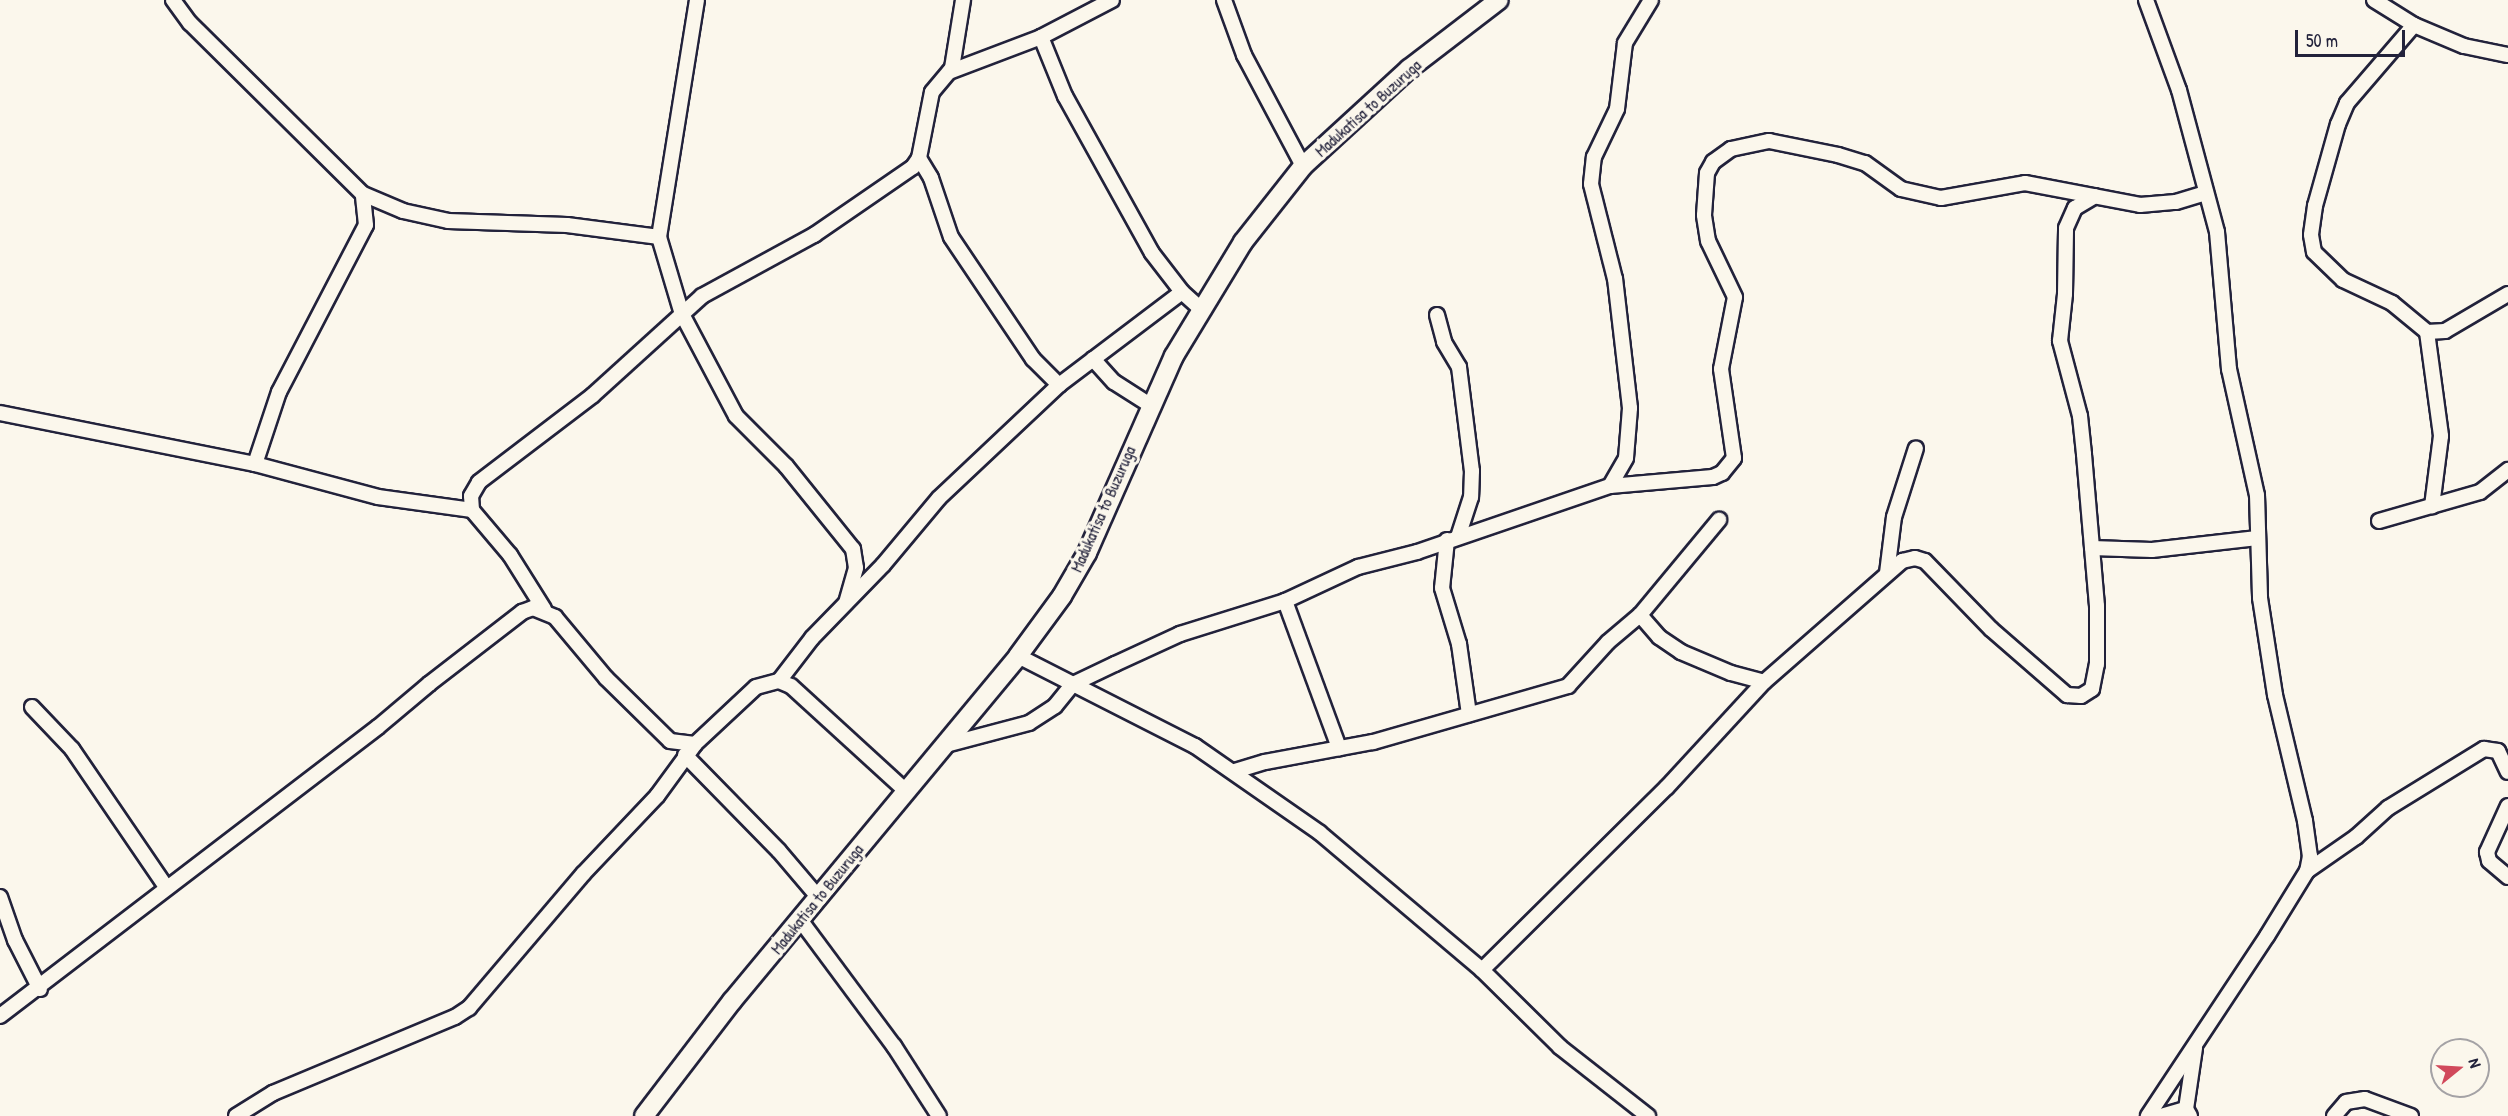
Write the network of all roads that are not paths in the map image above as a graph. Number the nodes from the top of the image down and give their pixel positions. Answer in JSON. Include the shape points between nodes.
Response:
{"nodes":[{"id":1,"x":173,"y":0,"type":"edge"},
{"id":2,"x":697,"y":0,"type":"edge"},
{"id":3,"x":963,"y":0,"type":"edge"},
{"id":4,"x":1112,"y":0,"type":"edge"},
{"id":5,"x":1224,"y":0,"type":"edge"},
{"id":6,"x":1499,"y":0,"type":"edge"},
{"id":7,"x":1651,"y":0,"type":"edge"},
{"id":8,"x":2146,"y":0,"type":"edge"},
{"id":9,"x":2374,"y":0,"type":"edge"},
{"id":10,"x":2414,"y":25,"type":"junction"},
{"id":11,"x":1041,"y":37,"type":"junction"},
{"id":12,"x":2508,"y":55,"type":"edge"},
{"id":13,"x":949,"y":72,"type":"junction"},
{"id":14,"x":919,"y":158,"type":"junction"},
{"id":15,"x":1303,"y":166,"type":"junction"},
{"id":16,"x":2206,"y":193,"type":"junction"},
{"id":17,"x":363,"y":194,"type":"junction"},
{"id":18,"x":2095,"y":196,"type":"junction"},
{"id":19,"x":394,"y":207,"type":"junction"},
{"id":20,"x":366,"y":222,"type":"junction"},
{"id":21,"x":659,"y":237,"type":"junction"},
{"id":22,"x":1182,"y":292,"type":"junction"},
{"id":23,"x":2508,"y":294,"type":"edge"},
{"id":24,"x":1201,"y":309,"type":"junction"},
{"id":25,"x":682,"y":314,"type":"junction"},
{"id":26,"x":1437,"y":315,"type":"dead end"},
{"id":27,"x":2427,"y":332,"type":"junction"},
{"id":28,"x":1093,"y":359,"type":"junction"},
{"id":29,"x":1059,"y":384,"type":"junction"},
{"id":30,"x":1150,"y":405,"type":"junction"},
{"id":31,"x":0,"y":413,"type":"edge"},
{"id":32,"x":1916,"y":448,"type":"dead end"},
{"id":33,"x":255,"y":464,"type":"junction"},
{"id":34,"x":2508,"y":470,"type":"edge"},
{"id":35,"x":1610,"y":486,"type":"junction"},
{"id":36,"x":2432,"y":506,"type":"junction"},
{"id":37,"x":472,"y":510,"type":"junction"},
{"id":38,"x":1719,"y":520,"type":"dead end"},
{"id":39,"x":2379,"y":521,"type":"dead end"},
{"id":40,"x":1453,"y":537,"type":"junction"},
{"id":41,"x":2257,"y":538,"type":"junction"},
{"id":42,"x":2092,"y":548,"type":"junction"},
{"id":43,"x":1887,"y":573,"type":"junction"},
{"id":44,"x":1285,"y":601,"type":"junction"},
{"id":45,"x":846,"y":603,"type":"junction"},
{"id":46,"x":544,"y":609,"type":"junction"},
{"id":47,"x":1640,"y":615,"type":"junction"},
{"id":48,"x":1018,"y":656,"type":"junction"},
{"id":49,"x":780,"y":681,"type":"junction"},
{"id":50,"x":1764,"y":682,"type":"junction"},
{"id":51,"x":1073,"y":684,"type":"junction"},
{"id":52,"x":32,"y":707,"type":"dead end"},
{"id":53,"x":1469,"y":714,"type":"junction"},
{"id":54,"x":695,"y":744,"type":"junction"},
{"id":55,"x":942,"y":746,"type":"junction"},
{"id":56,"x":1339,"y":748,"type":"junction"},
{"id":57,"x":685,"y":755,"type":"junction"},
{"id":58,"x":1235,"y":771,"type":"junction"},
{"id":59,"x":2508,"y":772,"type":"edge"},
{"id":60,"x":905,"y":790,"type":"junction"},
{"id":61,"x":2508,"y":806,"type":"edge"},
{"id":62,"x":2307,"y":871,"type":"junction"},
{"id":63,"x":2508,"y":877,"type":"edge"},
{"id":64,"x":166,"y":887,"type":"junction"},
{"id":65,"x":0,"y":897,"type":"edge"},
{"id":66,"x":819,"y":898,"type":"junction"},
{"id":67,"x":801,"y":921,"type":"junction"},
{"id":68,"x":1482,"y":970,"type":"junction"},
{"id":69,"x":40,"y":989,"type":"junction"},
{"id":70,"x":0,"y":1016,"type":"edge"},
{"id":71,"x":2195,"y":1046,"type":"junction"},
{"id":72,"x":2188,"y":1112,"type":"edge"},
{"id":73,"x":237,"y":1116,"type":"edge"},
{"id":74,"x":644,"y":1116,"type":"edge"},
{"id":75,"x":939,"y":1116,"type":"edge"},
{"id":76,"x":1648,"y":1116,"type":"edge"},
{"id":77,"x":2148,"y":1116,"type":"edge"},
{"id":78,"x":2161,"y":1116,"type":"edge"},
{"id":79,"x":2334,"y":1116,"type":"edge"},
{"id":80,"x":2411,"y":1116,"type":"edge"}],
"edges":[{"from":1,"to":17,"type":"street","via":[[190,23]]},
{"from":2,"to":21,"type":"street"},
{"from":3,"to":13,"type":"street"},
{"from":4,"to":11,"type":"street"},
{"from":5,"to":15,"type":"street","via":[[1244,55]]},
{"from":6,"to":15,"type":"main road","name":"Madukatisa to Buzuruga","via":[[1409,69]]},
{"from":7,"to":35,"type":"street","via":[[1625,43],[1617,109],[1594,157],[1591,184],[1615,279],[1630,408],[1626,458]]},
{"from":8,"to":16,"type":"street","via":[[2179,90]]},
{"from":9,"to":10,"type":"street"},
{"from":10,"to":12,"type":"street","via":[[2464,46]]},
{"from":10,"to":27,"type":"street","via":[[2347,103],[2315,206],[2311,235],[2314,252],[2329,269],[2408,313]]},
{"from":11,"to":13,"type":"street"},
{"from":11,"to":22,"type":"street","via":[[1065,96],[1152,253]]},
{"from":13,"to":14,"type":"street","via":[[932,92]]},
{"from":14,"to":25,"type":"street","via":[[913,167],[814,235],[729,279]]},
{"from":14,"to":29,"type":"street","via":[[931,178],[951,237],[1033,359]]},
{"from":15,"to":24,"type":"main road","name":"Madukatisa to Buzuruga","via":[[1244,242]]},
{"from":16,"to":18,"type":"street","via":[[2156,205]]},
{"from":16,"to":41,"type":"street","via":[[2217,231],[2229,369],[2257,495]]},
{"from":17,"to":19,"type":"street"},
{"from":17,"to":20,"type":"street"},
{"from":18,"to":35,"type":"street","via":[[2069,188],[2025,183],[1941,198],[1901,189],[1865,163],[1838,155],[1769,141],[1731,149],[1713,162],[1707,173],[1704,215],[1708,241],[1735,297],[1721,369],[1734,458],[1713,477]]},
{"from":18,"to":42,"type":"street","via":[[2075,208],[2066,228],[2060,341],[2080,416]]},
{"from":19,"to":20,"type":"street"},
{"from":19,"to":21,"type":"street","via":[[448,221],[567,225]]},
{"from":20,"to":33,"type":"street","via":[[279,392]]},
{"from":21,"to":25,"type":"street"},
{"from":22,"to":24,"type":"street"},
{"from":22,"to":28,"type":"street"},
{"from":23,"to":27,"type":"street","via":[[2445,331]]},
{"from":24,"to":30,"type":"main road","name":"Madukatisa to Buzuruga"},
{"from":25,"to":37,"type":"street","via":[[593,395],[495,466],[475,489]]},
{"from":25,"to":45,"type":"street","via":[[736,416],[786,466],[853,549],[856,568]]},
{"from":26,"to":40,"type":"street","via":[[1444,342],[1459,367],[1472,471],[1471,497]]},
{"from":27,"to":36,"type":"street","via":[[2440,436]]},
{"from":28,"to":29,"type":"street"},
{"from":28,"to":30,"type":"street","via":[[1114,382]]},
{"from":29,"to":45,"type":"street","via":[[939,498]]},
{"from":30,"to":48,"type":"main road","name":"Madukatisa to Buzuruga","via":[[1087,553]]},
{"from":31,"to":33,"type":"street"},
{"from":32,"to":43,"type":"street","via":[[1894,517]]},
{"from":33,"to":37,"type":"street","via":[[378,497]]},
{"from":34,"to":36,"type":"street","via":[[2480,492]]},
{"from":35,"to":40,"type":"street"},
{"from":36,"to":39,"type":"street"},
{"from":37,"to":46,"type":"street","via":[[510,555]]},
{"from":38,"to":47,"type":"street"},
{"from":40,"to":44,"type":"street","via":[[1338,574]]},
{"from":40,"to":53,"type":"street","via":[[1443,597],[1459,644]]},
{"from":41,"to":42,"type":"street","via":[[2152,550]]},
{"from":41,"to":62,"type":"street","via":[[2260,598],[2275,695],[2305,820],[2310,856]]},
{"from":42,"to":43,"type":"street","via":[[2097,664],[2092,689],[2081,696],[2067,694],[2027,661],[1925,561],[1902,561]]},
{"from":43,"to":50,"type":"street"},
{"from":44,"to":51,"type":"street","via":[[1180,634]]},
{"from":44,"to":56,"type":"street"},
{"from":45,"to":49,"type":"street"},
{"from":46,"to":54,"type":"street","via":[[555,616],[606,678],[670,741]]},
{"from":46,"to":64,"type":"street","via":[[522,612]]},
{"from":47,"to":50,"type":"street","via":[[1659,638],[1681,652]]},
{"from":47,"to":53,"type":"street","via":[[1608,642],[1568,686]]},
{"from":48,"to":51,"type":"street"},
{"from":48,"to":55,"type":"main road","name":"Madukatisa to Buzuruga"},
{"from":49,"to":54,"type":"street","via":[[756,687]]},
{"from":49,"to":60,"type":"street","via":[[791,686]]},
{"from":50,"to":68,"type":"street","via":[[1667,787]]},
{"from":51,"to":55,"type":"street","via":[[1054,706],[1029,723]]},
{"from":51,"to":58,"type":"street"},
{"from":52,"to":64,"type":"street","via":[[72,748]]},
{"from":53,"to":56,"type":"street"},
{"from":54,"to":57,"type":"street"},
{"from":55,"to":60,"type":"main road","name":"Madukatisa to Buzuruga"},
{"from":56,"to":58,"type":"street"},
{"from":57,"to":66,"type":"street","via":[[779,850]]},
{"from":57,"to":73,"type":"street","via":[[657,796],[583,874],[469,1008],[304,1078]]},
{"from":58,"to":68,"type":"street","via":[[1347,855]]},
{"from":59,"to":62,"type":"street","via":[[2498,751],[2484,749],[2388,808],[2356,837]]},
{"from":60,"to":66,"type":"main road","name":"Madukatisa to Buzuruga"},
{"from":61,"to":63,"type":"street","via":[[2487,852],[2489,861]]},
{"from":62,"to":71,"type":"street"},
{"from":64,"to":69,"type":"street"},
{"from":65,"to":69,"type":"street","via":[[15,940]]},
{"from":66,"to":67,"type":"main road","name":"Madukatisa to Buzuruga"},
{"from":67,"to":74,"type":"main road","name":"Madukatisa to Buzuruga","via":[[732,1000]]},
{"from":67,"to":75,"type":"street","via":[[901,1056]]},
{"from":68,"to":76,"type":"street","via":[[1560,1047]]},
{"from":69,"to":70,"type":"street"},
{"from":71,"to":72,"type":"street"},
{"from":71,"to":77,"type":"street"},
{"from":72,"to":78,"type":"street"},
{"from":79,"to":80,"type":"street","via":[[2346,1102],[2365,1099]]}]}
